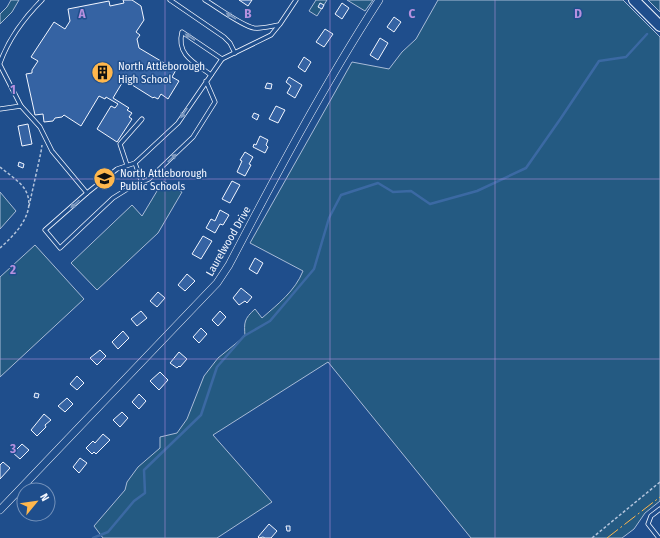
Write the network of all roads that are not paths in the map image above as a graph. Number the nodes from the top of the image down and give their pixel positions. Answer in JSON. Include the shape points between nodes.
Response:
{"nodes":[{"id":1,"x":42,"y":0,"type":"edge"},
{"id":2,"x":170,"y":0,"type":"edge"},
{"id":3,"x":205,"y":0,"type":"edge"},
{"id":4,"x":296,"y":0,"type":"edge"},
{"id":5,"x":379,"y":0,"type":"edge"},
{"id":6,"x":634,"y":0,"type":"edge"},
{"id":7,"x":280,"y":24,"type":"junction"},
{"id":8,"x":660,"y":26,"type":"edge"},
{"id":9,"x":236,"y":53,"type":"junction"},
{"id":10,"x":222,"y":59,"type":"junction"},
{"id":11,"x":0,"y":64,"type":"edge"},
{"id":12,"x":211,"y":74,"type":"junction"},
{"id":13,"x":206,"y":81,"type":"junction"},
{"id":14,"x":21,"y":106,"type":"junction"},
{"id":15,"x":0,"y":109,"type":"edge"},
{"id":16,"x":142,"y":119,"type":"dead end"},
{"id":17,"x":135,"y":163,"type":"junction"},
{"id":18,"x":127,"y":165,"type":"junction"},
{"id":19,"x":142,"y":183,"type":"junction"},
{"id":20,"x":87,"y":193,"type":"junction"},
{"id":21,"x":660,"y":509,"type":"edge"},
{"id":22,"x":0,"y":510,"type":"edge"},
{"id":23,"x":659,"y":538,"type":"edge"}],
"edges":[{"from":1,"to":11,"type":"lane","via":[[17,28]]},
{"from":2,"to":9,"type":"lane","via":[[224,37]]},
{"from":7,"to":3,"type":"lane","one_way":true,"via":[[254,28]]},
{"from":4,"to":7,"type":"lane"},
{"from":5,"to":22,"type":"street","name":"Laurelwood Drive","via":[[307,119],[217,283]]},
{"from":6,"to":8,"type":"street"},
{"from":7,"to":9,"type":"lane","via":[[271,35]]},
{"from":9,"to":10,"type":"lane"},
{"from":10,"to":12,"type":"lane"},
{"from":10,"to":12,"type":"lane","one_way":true,"via":[[182,32],[181,45],[187,58]]},
{"from":11,"to":14,"type":"lane"},
{"from":12,"to":13,"type":"lane"},
{"from":13,"to":17,"type":"lane","one_way":true,"via":[[178,123]]},
{"from":19,"to":13,"type":"lane","one_way":true,"via":[[197,131],[215,102]]},
{"from":14,"to":15,"type":"lane"},
{"from":14,"to":20,"type":"lane","via":[[40,127],[52,151]]},
{"from":16,"to":18,"type":"lane","via":[[120,144]]},
{"from":17,"to":18,"type":"lane"},
{"from":17,"to":19,"type":"lane"},
{"from":18,"to":20,"type":"lane","via":[[117,169]]},
{"from":20,"to":19,"type":"lane","one_way":true,"via":[[45,230],[60,248],[113,198]]},
{"from":21,"to":23,"type":"lane","via":[[651,516],[648,524]]}]}
